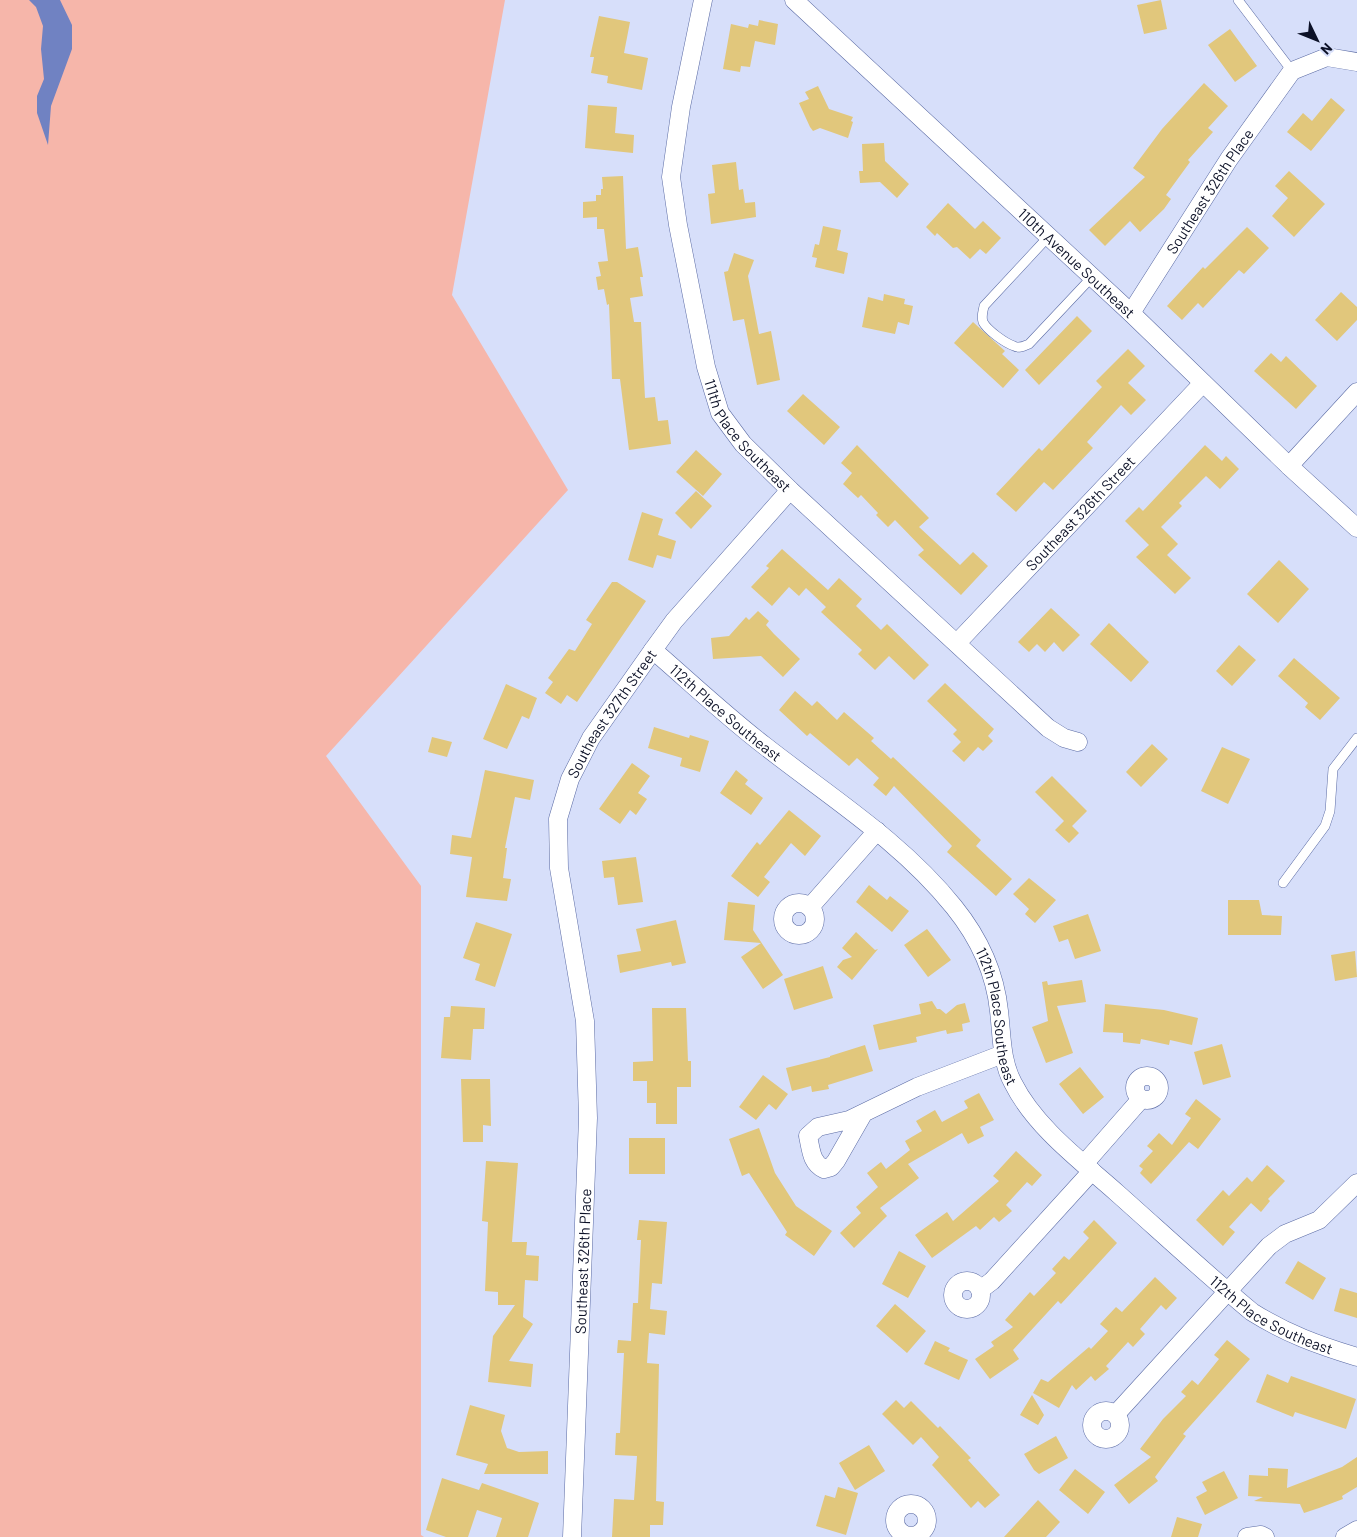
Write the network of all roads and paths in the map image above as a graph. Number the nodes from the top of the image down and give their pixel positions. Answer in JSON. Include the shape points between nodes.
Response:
{"nodes":[{"id":1,"x":703,"y":0,"type":"edge"},
{"id":2,"x":794,"y":0,"type":"edge"},
{"id":3,"x":1238,"y":0,"type":"edge"},
{"id":4,"x":1357,"y":62,"type":"edge"},
{"id":5,"x":1292,"y":72,"type":"junction"},
{"id":6,"x":1049,"y":236,"type":"junction"},
{"id":7,"x":1092,"y":277,"type":"junction"},
{"id":8,"x":1131,"y":313,"type":"junction"},
{"id":9,"x":1203,"y":383,"type":"junction"},
{"id":10,"x":1357,"y":392,"type":"edge"},
{"id":11,"x":1290,"y":466,"type":"junction"},
{"id":12,"x":790,"y":490,"type":"junction"},
{"id":13,"x":1357,"y":528,"type":"edge"},
{"id":14,"x":957,"y":643,"type":"junction"},
{"id":15,"x":653,"y":650,"type":"junction"},
{"id":16,"x":1357,"y":738,"type":"edge"},
{"id":17,"x":1078,"y":742,"type":"dead end"},
{"id":18,"x":877,"y":830,"type":"junction"},
{"id":19,"x":1283,"y":883,"type":"dead end"},
{"id":20,"x":810,"y":907,"type":"dead end"},
{"id":21,"x":580,"y":985,"type":"joint"},
{"id":22,"x":1003,"y":1054,"type":"junction"},
{"id":23,"x":1141,"y":1098,"type":"dead end"},
{"id":24,"x":863,"y":1114,"type":"dead end"},
{"id":25,"x":1088,"y":1168,"type":"junction"},
{"id":26,"x":1357,"y":1183,"type":"edge"},
{"id":27,"x":980,"y":1290,"type":"dead end"},
{"id":28,"x":1228,"y":1292,"type":"junction"},
{"id":29,"x":1357,"y":1357,"type":"edge"},
{"id":30,"x":1116,"y":1414,"type":"dead end"},
{"id":31,"x":1357,"y":1530,"type":"edge"},
{"id":32,"x":572,"y":1537,"type":"edge"},
{"id":33,"x":1247,"y":1537,"type":"edge"},
{"id":34,"x":1265,"y":1537,"type":"edge"},
{"id":35,"x":1345,"y":1537,"type":"edge"}],
"edges":[{"from":1,"to":12,"type":"street","name":"111th Place Southeast","via":[[681,107],[671,177],[678,225],[706,367],[717,406],[743,444]]},
{"from":2,"to":6,"type":"street","name":"110th Avenue Southeast"},
{"from":3,"to":5,"type":"lane"},
{"from":4,"to":5,"type":"street","via":[[1327,57]]},
{"from":5,"to":8,"type":"street","name":"Southeast 326th Place","via":[[1229,159]]},
{"from":6,"to":7,"type":"street","name":"110th Avenue Southeast"},
{"from":6,"to":7,"type":"lane","via":[[984,306],[983,323],[990,330],[1014,346],[1020,348],[1029,344]]},
{"from":7,"to":8,"type":"street","name":"110th Avenue Southeast"},
{"from":8,"to":9,"type":"street","name":"110th Avenue Southeast"},
{"from":9,"to":11,"type":"street","name":"110th Avenue Southeast"},
{"from":9,"to":14,"type":"street","name":"Southeast 326th Street"},
{"from":10,"to":11,"type":"street"},
{"from":11,"to":13,"type":"street","name":"110th Avenue Southeast"},
{"from":12,"to":14,"type":"street","name":"111th Place Southeast"},
{"from":12,"to":15,"type":"street","name":"Southeast 327th Street","via":[[674,621]]},
{"from":14,"to":17,"type":"street","name":"111th Place Southeast","via":[[1048,728]]},
{"from":15,"to":18,"type":"street","name":"112th Place Southeast","via":[[764,745]]},
{"from":15,"to":21,"type":"street","name":"Southeast 327th Street","via":[[592,738],[570,779],[558,819],[559,868]]},
{"from":16,"to":19,"type":"lane","via":[[1333,769],[1330,810],[1325,826]]},
{"from":18,"to":20,"type":"street"},
{"from":18,"to":22,"type":"street","name":"112th Place Southeast","via":[[945,896],[979,943],[995,986]]},
{"from":21,"to":32,"type":"street","name":"Southeast 326th Place","via":[[587,1057],[588,1118]]},
{"from":22,"to":24,"type":"street","via":[[917,1087]]},
{"from":22,"to":25,"type":"street","name":"112th Place Southeast","via":[[1009,1076],[1027,1106]]},
{"from":23,"to":25,"type":"street"},
{"from":25,"to":27,"type":"street","via":[[992,1282]]},
{"from":25,"to":28,"type":"street","name":"112th Place Southeast"},
{"from":26,"to":28,"type":"street","via":[[1319,1220],[1285,1234],[1269,1246]]},
{"from":28,"to":29,"type":"street","name":"112th Place Southeast","via":[[1281,1330],[1306,1342]]},
{"from":28,"to":30,"type":"street"},
{"from":31,"to":35,"type":"street"},
{"from":33,"to":34,"type":"street"}]}
